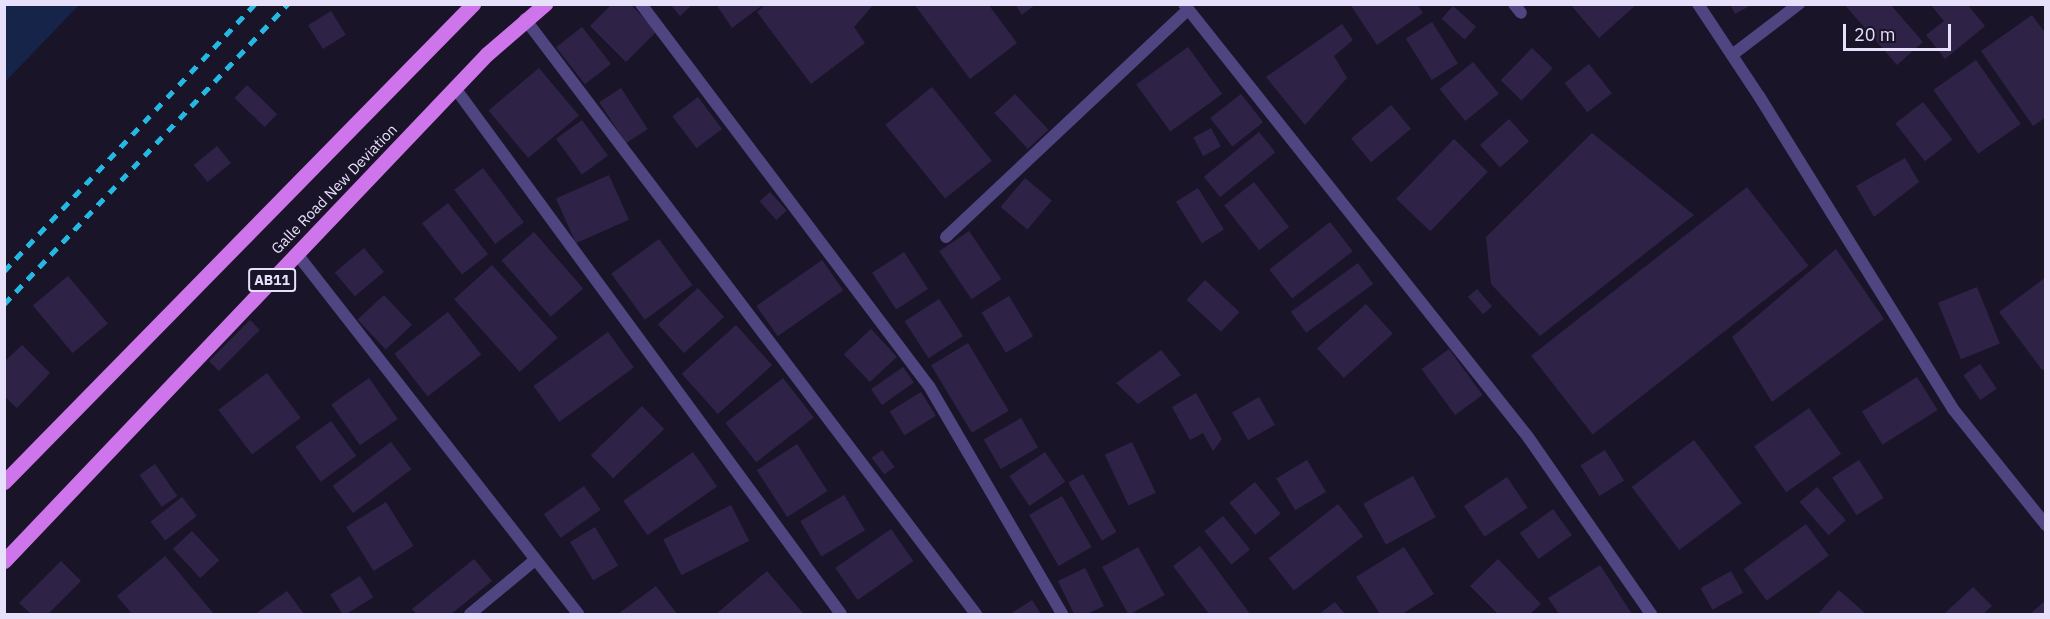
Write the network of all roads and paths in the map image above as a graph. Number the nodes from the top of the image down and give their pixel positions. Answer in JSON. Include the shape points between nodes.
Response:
{"nodes":[{"id":1,"x":473,"y":4,"type":"edge"},
{"id":2,"x":545,"y":4,"type":"edge"},
{"id":3,"x":641,"y":4,"type":"edge"},
{"id":4,"x":1698,"y":4,"type":"edge"},
{"id":5,"x":1799,"y":4,"type":"edge"},
{"id":6,"x":1186,"y":7,"type":"edge"},
{"id":7,"x":525,"y":20,"type":"junction"},
{"id":8,"x":1732,"y":55,"type":"junction"},
{"id":9,"x":455,"y":88,"type":"junction"},
{"id":10,"x":946,"y":237,"type":"dead end"},
{"id":11,"x":297,"y":254,"type":"junction"},
{"id":12,"x":4,"y":482,"type":"edge"},
{"id":13,"x":2046,"y":525,"type":"edge"},
{"id":14,"x":535,"y":560,"type":"junction"},
{"id":15,"x":4,"y":561,"type":"edge"},
{"id":16,"x":470,"y":615,"type":"edge"},
{"id":17,"x":578,"y":615,"type":"edge"},
{"id":18,"x":841,"y":615,"type":"edge"},
{"id":19,"x":976,"y":615,"type":"edge"},
{"id":20,"x":1062,"y":615,"type":"edge"},
{"id":21,"x":1651,"y":615,"type":"edge"}],
"edges":[{"from":1,"to":12,"type":"main road","name":"Galle Road New Deviation"},
{"from":2,"to":7,"type":"main road","name":"Galle Road New Deviation","number":"AB11"},
{"from":3,"to":20,"type":"street","via":[[929,386]]},
{"from":4,"to":8,"type":"street"},
{"from":5,"to":8,"type":"street"},
{"from":6,"to":10,"type":"street"},
{"from":6,"to":21,"type":"street","via":[[1528,437]]},
{"from":7,"to":9,"type":"main road","name":"Galle Road New Deviation","number":"AB11"},
{"from":7,"to":19,"type":"street"},
{"from":8,"to":13,"type":"street","via":[[1953,410]]},
{"from":9,"to":11,"type":"main road","name":"Galle Road New Deviation","number":"AB11"},
{"from":9,"to":18,"type":"street"},
{"from":11,"to":14,"type":"street"},
{"from":11,"to":15,"type":"main road","name":"Galle Road New Deviation","number":"AB11"},
{"from":14,"to":16,"type":"street"},
{"from":14,"to":17,"type":"street"}]}
